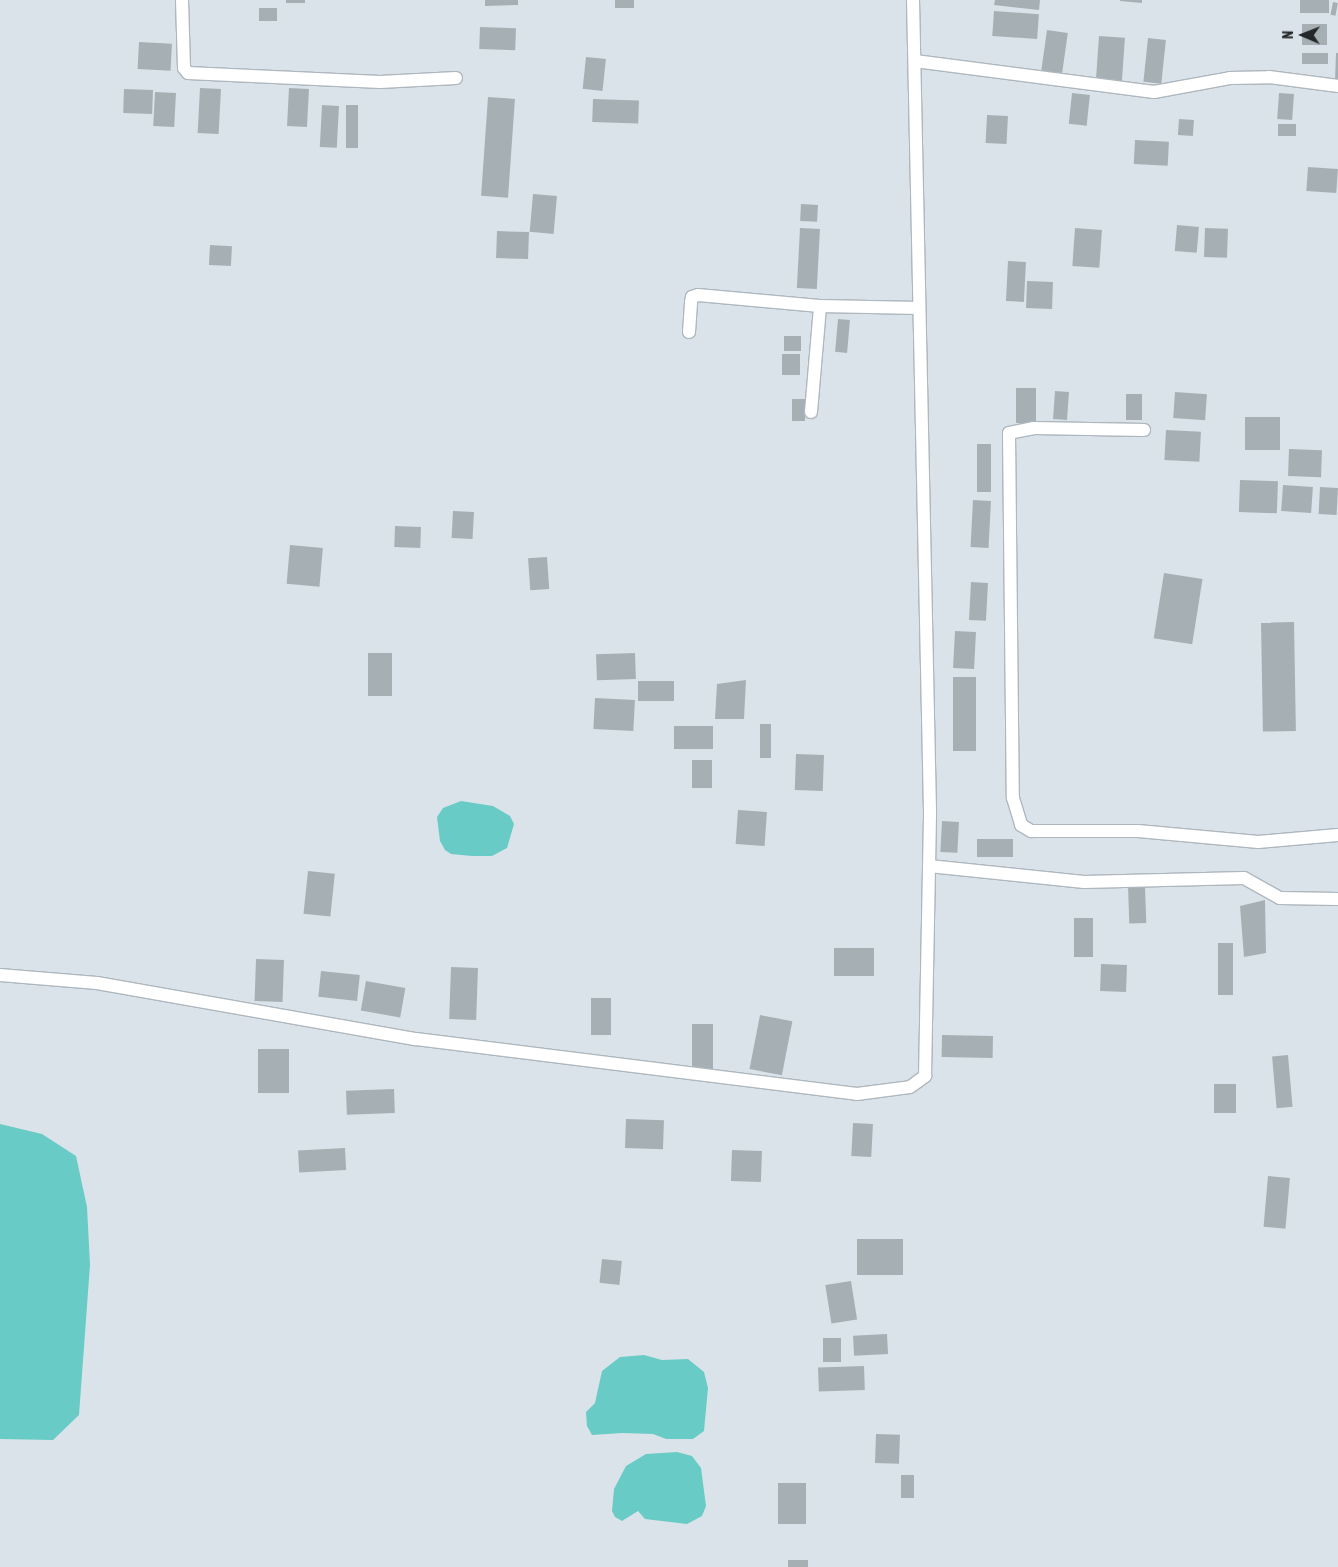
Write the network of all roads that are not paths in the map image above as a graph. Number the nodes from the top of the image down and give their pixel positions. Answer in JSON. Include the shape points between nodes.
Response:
{"nodes":[{"id":1,"x":182,"y":0,"type":"edge"},
{"id":2,"x":913,"y":0,"type":"edge"},
{"id":3,"x":914,"y":60,"type":"junction"},
{"id":4,"x":456,"y":78,"type":"dead end"},
{"id":5,"x":1338,"y":86,"type":"edge"},
{"id":6,"x":820,"y":306,"type":"junction"},
{"id":7,"x":919,"y":308,"type":"junction"},
{"id":8,"x":690,"y":332,"type":"dead end"},
{"id":9,"x":811,"y":412,"type":"dead end"},
{"id":10,"x":1144,"y":430,"type":"dead end"},
{"id":11,"x":1338,"y":835,"type":"edge"},
{"id":12,"x":929,"y":866,"type":"junction"},
{"id":13,"x":1338,"y":899,"type":"edge"},
{"id":14,"x":0,"y":975,"type":"edge"}],
"edges":[{"from":1,"to":4,"type":"street","via":[[184,68],[188,73],[380,82]]},
{"from":2,"to":3,"type":"street"},
{"from":3,"to":5,"type":"street","via":[[1154,92],[1230,78],[1269,77]]},
{"from":3,"to":7,"type":"street"},
{"from":6,"to":7,"type":"street"},
{"from":6,"to":8,"type":"street","via":[[698,295],[692,297]]},
{"from":6,"to":9,"type":"street"},
{"from":7,"to":12,"type":"street"},
{"from":10,"to":11,"type":"street","via":[[1034,428],[1009,433],[1013,798],[1021,825],[1031,831],[1138,831],[1258,842]]},
{"from":12,"to":13,"type":"street","via":[[1084,882],[1244,878],[1280,898]]},
{"from":12,"to":14,"type":"street","via":[[924,1076],[910,1087],[866,1093],[416,1039],[97,983]]}]}
